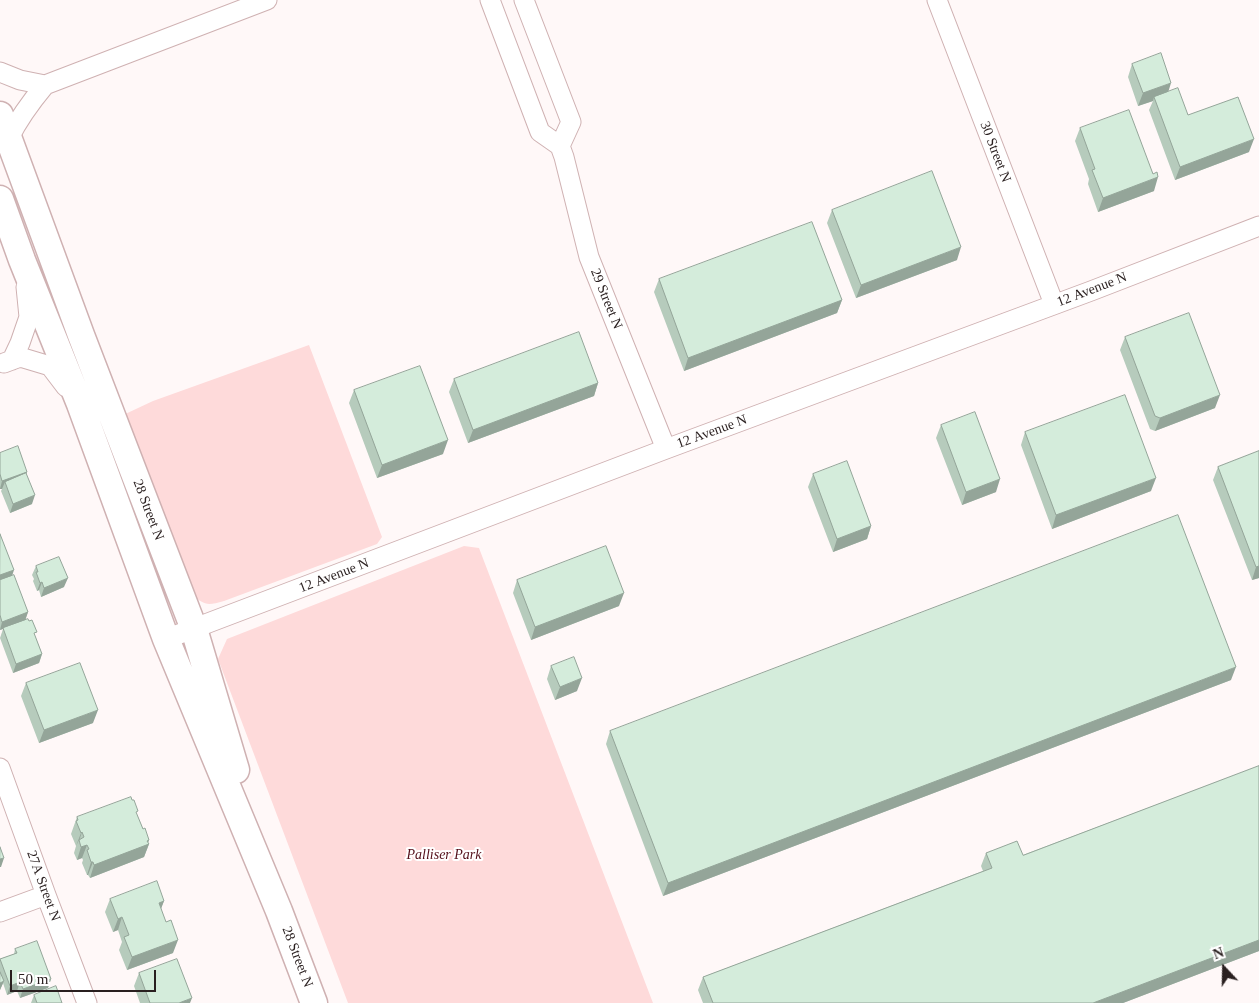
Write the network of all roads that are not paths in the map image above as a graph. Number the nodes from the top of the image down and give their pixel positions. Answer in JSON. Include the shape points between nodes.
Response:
{"nodes":[{"id":1,"x":267,"y":0,"type":"edge"},
{"id":2,"x":490,"y":0,"type":"edge"},
{"id":3,"x":524,"y":0,"type":"edge"},
{"id":4,"x":937,"y":0,"type":"edge"},
{"id":5,"x":0,"y":72,"type":"edge"},
{"id":6,"x":45,"y":85,"type":"junction"},
{"id":7,"x":4,"y":127,"type":"edge"},
{"id":8,"x":560,"y":146,"type":"junction"},
{"id":9,"x":0,"y":199,"type":"edge"},
{"id":10,"x":1259,"y":226,"type":"edge"},
{"id":11,"x":22,"y":260,"type":"junction"},
{"id":12,"x":1054,"y":304,"type":"junction"},
{"id":13,"x":6,"y":362,"type":"edge"},
{"id":14,"x":80,"y":404,"type":"junction"},
{"id":15,"x":666,"y":449,"type":"junction"},
{"id":16,"x":194,"y":629,"type":"junction"},
{"id":17,"x":166,"y":639,"type":"junction"},
{"id":18,"x":0,"y":768,"type":"edge"},
{"id":19,"x":46,"y":895,"type":"junction"},
{"id":20,"x":0,"y":912,"type":"edge"},
{"id":21,"x":280,"y":912,"type":"junction"},
{"id":22,"x":87,"y":1003,"type":"edge"},
{"id":23,"x":314,"y":1003,"type":"edge"}],
"edges":[{"from":1,"to":6,"type":"street"},
{"from":2,"to":8,"type":"street","via":[[540,132]]},
{"from":3,"to":8,"type":"street","via":[[571,122]]},
{"from":4,"to":12,"type":"street","name":"30 Street N"},
{"from":5,"to":6,"type":"street"},
{"from":6,"to":7,"type":"street","via":[[17,122]]},
{"from":7,"to":16,"type":"main road","name":"28 Street N"},
{"from":8,"to":15,"type":"street","name":"29 Street N","via":[[589,257]]},
{"from":9,"to":11,"type":"main road","name":"28 Street N"},
{"from":10,"to":12,"type":"street","name":"12 Avenue N"},
{"from":11,"to":13,"type":"street","via":[[29,317],[20,343]]},
{"from":11,"to":14,"type":"main road","name":"28 Street N"},
{"from":12,"to":15,"type":"street","name":"12 Avenue N"},
{"from":13,"to":14,"type":"street","via":[[20,357],[50,366]]},
{"from":14,"to":17,"type":"main road","name":"28 Street N"},
{"from":15,"to":16,"type":"street","name":"12 Avenue N"},
{"from":16,"to":17,"type":"street","name":"12 Avenue N"},
{"from":16,"to":21,"type":"main road","name":"28 Street N"},
{"from":17,"to":21,"type":"main road","name":"28 Street N"},
{"from":18,"to":19,"type":"street","name":"27A Street N"},
{"from":19,"to":20,"type":"street"},
{"from":19,"to":22,"type":"street","name":"27A Street N"},
{"from":21,"to":23,"type":"main road","name":"28 Street N"}]}
